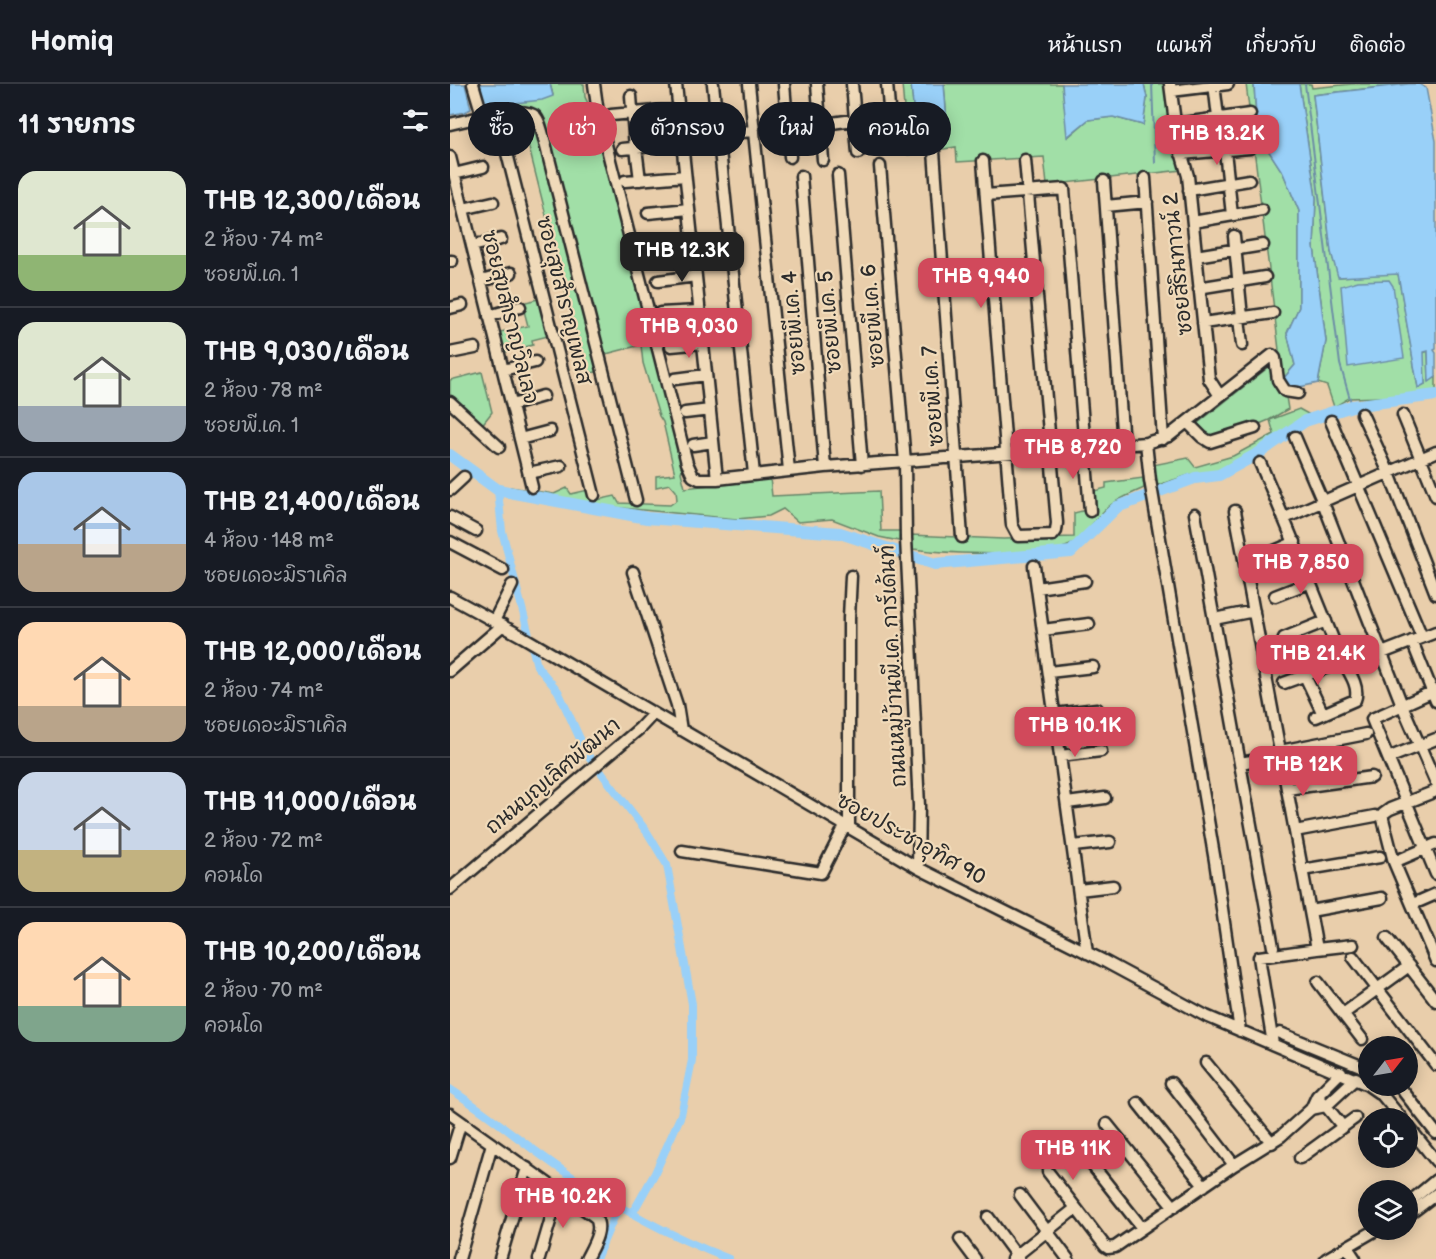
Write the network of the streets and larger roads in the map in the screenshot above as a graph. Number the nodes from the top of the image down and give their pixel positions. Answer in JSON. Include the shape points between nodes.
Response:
{"nodes":[{"id":1,"x":473,"y":84,"type":"edge"},
{"id":2,"x":594,"y":84,"type":"edge"},
{"id":3,"x":676,"y":84,"type":"edge"},
{"id":4,"x":713,"y":84,"type":"edge"},
{"id":5,"x":749,"y":84,"type":"edge"},
{"id":6,"x":785,"y":84,"type":"edge"},
{"id":7,"x":817,"y":84,"type":"edge"},
{"id":8,"x":852,"y":84,"type":"edge"},
{"id":9,"x":887,"y":84,"type":"edge"},
{"id":10,"x":1228,"y":84,"type":"edge"},
{"id":11,"x":1214,"y":85,"type":"edge"},
{"id":12,"x":1171,"y":87,"type":"edge"},
{"id":13,"x":631,"y":96,"type":"dead end"},
{"id":14,"x":478,"y":102,"type":"edge"},
{"id":15,"x":631,"y":102,"type":"edge"},
{"id":16,"x":677,"y":102,"type":"edge"},
{"id":17,"x":715,"y":102,"type":"edge"},
{"id":18,"x":786,"y":102,"type":"edge"},
{"id":19,"x":819,"y":102,"type":"edge"},
{"id":20,"x":854,"y":102,"type":"edge"},
{"id":21,"x":889,"y":102,"type":"edge"},
{"id":22,"x":1250,"y":114,"type":"dead end"},
{"id":23,"x":535,"y":117,"type":"edge"},
{"id":24,"x":1219,"y":118,"type":"junction"},
{"id":25,"x":468,"y":120,"type":"edge"},
{"id":26,"x":450,"y":124,"type":"edge"},
{"id":27,"x":1175,"y":124,"type":"junction"},
{"id":28,"x":753,"y":130,"type":"junction"},
{"id":29,"x":746,"y":131,"type":"edge"},
{"id":30,"x":1250,"y":148,"type":"dead end"},
{"id":31,"x":629,"y":149,"type":"edge"},
{"id":32,"x":622,"y":150,"type":"dead end"},
{"id":33,"x":1224,"y":151,"type":"junction"},
{"id":34,"x":1181,"y":154,"type":"junction"},
{"id":35,"x":508,"y":156,"type":"edge"},
{"id":36,"x":637,"y":156,"type":"edge"},
{"id":37,"x":683,"y":156,"type":"edge"},
{"id":38,"x":720,"y":156,"type":"edge"},
{"id":39,"x":823,"y":156,"type":"edge"},
{"id":40,"x":934,"y":156,"type":"edge"},
{"id":41,"x":450,"y":157,"type":"edge"},
{"id":42,"x":823,"y":160,"type":"dead end"},
{"id":43,"x":1026,"y":160,"type":"dead end"},
{"id":44,"x":983,"y":161,"type":"dead end"},
{"id":45,"x":880,"y":166,"type":"dead end"},
{"id":46,"x":483,"y":167,"type":"dead end"},
{"id":47,"x":454,"y":174,"type":"junction"},
{"id":48,"x":837,"y":175,"type":"dead end"},
{"id":49,"x":685,"y":176,"type":"junction"},
{"id":50,"x":801,"y":176,"type":"dead end"},
{"id":51,"x":1145,"y":178,"type":"dead end"},
{"id":52,"x":640,"y":180,"type":"junction"},
{"id":53,"x":1249,"y":180,"type":"dead end"},
{"id":54,"x":625,"y":181,"type":"dead end"},
{"id":55,"x":1104,"y":182,"type":"dead end"},
{"id":56,"x":1228,"y":183,"type":"junction"},
{"id":57,"x":1189,"y":190,"type":"junction"},
{"id":58,"x":1029,"y":192,"type":"junction"},
{"id":59,"x":986,"y":195,"type":"junction"},
{"id":60,"x":493,"y":202,"type":"dead end"},
{"id":61,"x":1147,"y":202,"type":"junction"},
{"id":62,"x":1106,"y":206,"type":"junction"},
{"id":63,"x":689,"y":209,"type":"junction"},
{"id":64,"x":463,"y":210,"type":"junction"},
{"id":65,"x":1262,"y":210,"type":"dead end"},
{"id":66,"x":648,"y":213,"type":"dead end"},
{"id":67,"x":1232,"y":215,"type":"junction"},
{"id":68,"x":1193,"y":222,"type":"junction"},
{"id":69,"x":1234,"y":236,"type":"dead end"},
{"id":70,"x":501,"y":239,"type":"dead end"},
{"id":71,"x":692,"y":244,"type":"junction"},
{"id":72,"x":1263,"y":245,"type":"dead end"},
{"id":73,"x":472,"y":246,"type":"junction"},
{"id":74,"x":648,"y":248,"type":"dead end"},
{"id":75,"x":1236,"y":249,"type":"junction"},
{"id":76,"x":1196,"y":256,"type":"junction"},
{"id":77,"x":511,"y":273,"type":"dead end"},
{"id":78,"x":696,"y":276,"type":"junction"},
{"id":79,"x":1265,"y":277,"type":"dead end"},
{"id":80,"x":481,"y":281,"type":"junction"},
{"id":81,"x":658,"y":281,"type":"dead end"},
{"id":82,"x":1239,"y":281,"type":"junction"},
{"id":83,"x":1199,"y":289,"type":"junction"},
{"id":84,"x":462,"y":305,"type":"dead end"},
{"id":85,"x":520,"y":307,"type":"dead end"},
{"id":86,"x":450,"y":308,"type":"edge"},
{"id":87,"x":699,"y":311,"type":"junction"},
{"id":88,"x":660,"y":313,"type":"dead end"},
{"id":89,"x":1273,"y":313,"type":"dead end"},
{"id":90,"x":489,"y":316,"type":"junction"},
{"id":91,"x":1240,"y":318,"type":"junction"},
{"id":92,"x":1203,"y":323,"type":"junction"},
{"id":93,"x":703,"y":343,"type":"junction"},
{"id":94,"x":1242,"y":345,"type":"dead end"},
{"id":95,"x":671,"y":346,"type":"dead end"},
{"id":96,"x":475,"y":348,"type":"dead end"},
{"id":97,"x":450,"y":353,"type":"edge"},
{"id":98,"x":535,"y":362,"type":"dead end"},
{"id":99,"x":503,"y":370,"type":"junction"},
{"id":100,"x":706,"y":375,"type":"junction"},
{"id":101,"x":675,"y":380,"type":"dead end"},
{"id":102,"x":1223,"y":393,"type":"junction"},
{"id":103,"x":1298,"y":393,"type":"dead end"},
{"id":104,"x":543,"y":396,"type":"dead end"},
{"id":105,"x":450,"y":402,"type":"edge"},
{"id":106,"x":512,"y":405,"type":"junction"},
{"id":107,"x":710,"y":410,"type":"junction"},
{"id":108,"x":685,"y":413,"type":"dead end"},
{"id":109,"x":1362,"y":414,"type":"dead end"},
{"id":110,"x":1403,"y":415,"type":"dead end"},
{"id":111,"x":1331,"y":421,"type":"dead end"},
{"id":112,"x":1187,"y":422,"type":"junction"},
{"id":113,"x":1255,"y":428,"type":"dead end"},
{"id":114,"x":550,"y":431,"type":"dead end"},
{"id":115,"x":1295,"y":437,"type":"dead end"},
{"id":116,"x":520,"y":439,"type":"junction"},
{"id":117,"x":1163,"y":439,"type":"junction"},
{"id":118,"x":713,"y":441,"type":"junction"},
{"id":119,"x":1146,"y":443,"type":"junction"},
{"id":120,"x":1123,"y":444,"type":"junction"},
{"id":121,"x":693,"y":445,"type":"dead end"},
{"id":122,"x":499,"y":447,"type":"dead end"},
{"id":123,"x":1085,"y":448,"type":"junction"},
{"id":124,"x":1050,"y":450,"type":"junction"},
{"id":125,"x":1436,"y":452,"type":"edge"},
{"id":126,"x":1008,"y":454,"type":"junction"},
{"id":127,"x":957,"y":458,"type":"junction"},
{"id":128,"x":1421,"y":459,"type":"junction"},
{"id":129,"x":905,"y":462,"type":"junction"},
{"id":130,"x":1260,"y":463,"type":"dead end"},
{"id":131,"x":862,"y":465,"type":"junction"},
{"id":132,"x":561,"y":466,"type":"dead end"},
{"id":133,"x":825,"y":467,"type":"junction"},
{"id":134,"x":789,"y":471,"type":"junction"},
{"id":135,"x":529,"y":473,"type":"junction"},
{"id":136,"x":1389,"y":473,"type":"junction"},
{"id":137,"x":754,"y":474,"type":"junction"},
{"id":138,"x":464,"y":477,"type":"dead end"},
{"id":139,"x":717,"y":479,"type":"junction"},
{"id":140,"x":1359,"y":486,"type":"junction"},
{"id":141,"x":532,"y":487,"type":"dead end"},
{"id":142,"x":450,"y":490,"type":"edge"},
{"id":143,"x":594,"y":495,"type":"dead end"},
{"id":144,"x":1436,"y":496,"type":"edge"},
{"id":145,"x":636,"y":500,"type":"dead end"},
{"id":146,"x":1322,"y":500,"type":"junction"},
{"id":147,"x":1089,"y":511,"type":"dead end"},
{"id":148,"x":1235,"y":511,"type":"dead end"},
{"id":149,"x":1196,"y":514,"type":"dead end"},
{"id":150,"x":450,"y":517,"type":"edge"},
{"id":151,"x":1285,"y":518,"type":"junction"},
{"id":152,"x":476,"y":531,"type":"dead end"},
{"id":153,"x":962,"y":537,"type":"dead end"},
{"id":154,"x":1295,"y":542,"type":"junction"},
{"id":155,"x":450,"y":543,"type":"edge"},
{"id":156,"x":1263,"y":556,"type":"dead end"},
{"id":157,"x":1035,"y":566,"type":"dead end"},
{"id":158,"x":503,"y":570,"type":"dead end"},
{"id":159,"x":633,"y":572,"type":"dead end"},
{"id":160,"x":851,"y":576,"type":"dead end"},
{"id":161,"x":1085,"y":582,"type":"dead end"},
{"id":162,"x":1311,"y":582,"type":"junction"},
{"id":163,"x":512,"y":585,"type":"dead end"},
{"id":164,"x":1037,"y":588,"type":"junction"},
{"id":165,"x":1436,"y":594,"type":"edge"},
{"id":166,"x":1275,"y":596,"type":"dead end"},
{"id":167,"x":450,"y":597,"type":"edge"},
{"id":168,"x":1254,"y":611,"type":"junction"},
{"id":169,"x":1214,"y":619,"type":"junction"},
{"id":170,"x":1326,"y":621,"type":"junction"},
{"id":171,"x":498,"y":623,"type":"junction"},
{"id":172,"x":1089,"y":624,"type":"dead end"},
{"id":173,"x":1043,"y":630,"type":"junction"},
{"id":174,"x":1436,"y":632,"type":"edge"},
{"id":175,"x":1284,"y":638,"type":"dead end"},
{"id":176,"x":1417,"y":639,"type":"junction"},
{"id":177,"x":1382,"y":654,"type":"junction"},
{"id":178,"x":1344,"y":664,"type":"junction"},
{"id":179,"x":1093,"y":667,"type":"dead end"},
{"id":180,"x":450,"y":671,"type":"edge"},
{"id":181,"x":1049,"y":672,"type":"junction"},
{"id":182,"x":1305,"y":676,"type":"junction"},
{"id":183,"x":1284,"y":683,"type":"dead end"},
{"id":184,"x":1435,"y":694,"type":"edge"},
{"id":185,"x":1402,"y":705,"type":"junction"},
{"id":186,"x":1097,"y":709,"type":"dead end"},
{"id":187,"x":653,"y":714,"type":"junction"},
{"id":188,"x":1055,"y":714,"type":"junction"},
{"id":189,"x":681,"y":730,"type":"junction"},
{"id":190,"x":1366,"y":734,"type":"dead end"},
{"id":191,"x":1436,"y":740,"type":"edge"},
{"id":192,"x":1420,"y":746,"type":"junction"},
{"id":193,"x":1101,"y":751,"type":"dead end"},
{"id":194,"x":1280,"y":754,"type":"junction"},
{"id":195,"x":1060,"y":756,"type":"junction"},
{"id":196,"x":1388,"y":758,"type":"junction"},
{"id":197,"x":1240,"y":763,"type":"junction"},
{"id":198,"x":1372,"y":777,"type":"dead end"},
{"id":199,"x":1436,"y":783,"type":"edge"},
{"id":200,"x":1287,"y":789,"type":"junction"},
{"id":201,"x":1436,"y":791,"type":"edge"},
{"id":202,"x":1105,"y":798,"type":"dead end"},
{"id":203,"x":1067,"y":803,"type":"junction"},
{"id":204,"x":1406,"y":803,"type":"junction"},
{"id":205,"x":1375,"y":816,"type":"dead end"},
{"id":206,"x":847,"y":827,"type":"junction"},
{"id":207,"x":1295,"y":831,"type":"junction"},
{"id":208,"x":1110,"y":842,"type":"dead end"},
{"id":209,"x":1073,"y":846,"type":"junction"},
{"id":210,"x":1431,"y":846,"type":"edge"},
{"id":211,"x":682,"y":851,"type":"dead end"},
{"id":212,"x":1380,"y":857,"type":"dead end"},
{"id":213,"x":1394,"y":862,"type":"junction"},
{"id":214,"x":918,"y":868,"type":"junction"},
{"id":215,"x":1302,"y":870,"type":"junction"},
{"id":216,"x":1436,"y":874,"type":"edge"},
{"id":217,"x":1113,"y":886,"type":"dead end"},
{"id":218,"x":450,"y":890,"type":"edge"},
{"id":219,"x":1078,"y":890,"type":"junction"},
{"id":220,"x":1436,"y":894,"type":"edge"},
{"id":221,"x":1382,"y":898,"type":"dead end"},
{"id":222,"x":1413,"y":904,"type":"junction"},
{"id":223,"x":1310,"y":911,"type":"junction"},
{"id":224,"x":1387,"y":938,"type":"dead end"},
{"id":225,"x":1353,"y":945,"type":"dead end"},
{"id":226,"x":1433,"y":945,"type":"edge"},
{"id":227,"x":1273,"y":947,"type":"dead end"},
{"id":228,"x":1317,"y":949,"type":"junction"},
{"id":229,"x":1087,"y":953,"type":"junction"},
{"id":230,"x":1353,"y":957,"type":"dead end"},
{"id":231,"x":1436,"y":961,"type":"edge"},
{"id":232,"x":1409,"y":966,"type":"junction"},
{"id":233,"x":1318,"y":982,"type":"dead end"},
{"id":234,"x":1378,"y":989,"type":"junction"},
{"id":235,"x":1436,"y":1001,"type":"edge"},
{"id":236,"x":1343,"y":1014,"type":"junction"},
{"id":237,"x":1240,"y":1031,"type":"junction"},
{"id":238,"x":1280,"y":1033,"type":"dead end"},
{"id":239,"x":1360,"y":1036,"type":"edge"},
{"id":240,"x":1273,"y":1044,"type":"junction"},
{"id":241,"x":1206,"y":1063,"type":"dead end"},
{"id":242,"x":1358,"y":1065,"type":"edge"},
{"id":243,"x":1436,"y":1065,"type":"edge"},
{"id":244,"x":1341,"y":1072,"type":"junction"},
{"id":245,"x":1356,"y":1078,"type":"joint"},
{"id":246,"x":1171,"y":1083,"type":"dead end"},
{"id":247,"x":1317,"y":1096,"type":"junction"},
{"id":248,"x":1383,"y":1096,"type":"edge"},
{"id":249,"x":1407,"y":1096,"type":"edge"},
{"id":250,"x":1138,"y":1103,"type":"dead end"},
{"id":251,"x":1326,"y":1106,"type":"junction"},
{"id":252,"x":1393,"y":1108,"type":"edge"},
{"id":253,"x":1311,"y":1109,"type":"junction"},
{"id":254,"x":450,"y":1114,"type":"edge"},
{"id":255,"x":1355,"y":1118,"type":"dead end"},
{"id":256,"x":461,"y":1122,"type":"junction"},
{"id":257,"x":1107,"y":1124,"type":"dead end"},
{"id":258,"x":1343,"y":1127,"type":"junction"},
{"id":259,"x":1436,"y":1133,"type":"edge"},
{"id":260,"x":1418,"y":1139,"type":"edge"},
{"id":261,"x":1272,"y":1143,"type":"junction"},
{"id":262,"x":492,"y":1144,"type":"junction"},
{"id":263,"x":1078,"y":1147,"type":"dead end"},
{"id":264,"x":450,"y":1158,"type":"edge"},
{"id":265,"x":1300,"y":1158,"type":"dead end"},
{"id":266,"x":1436,"y":1161,"type":"edge"},
{"id":267,"x":1234,"y":1166,"type":"junction"},
{"id":268,"x":526,"y":1168,"type":"junction"},
{"id":269,"x":1047,"y":1172,"type":"dead end"},
{"id":270,"x":1436,"y":1180,"type":"edge"},
{"id":271,"x":1204,"y":1186,"type":"junction"},
{"id":272,"x":559,"y":1191,"type":"junction"},
{"id":273,"x":1436,"y":1194,"type":"edge"},
{"id":274,"x":1020,"y":1195,"type":"dead end"},
{"id":275,"x":1418,"y":1199,"type":"edge"},
{"id":276,"x":1418,"y":1201,"type":"edge"},
{"id":277,"x":1174,"y":1207,"type":"junction"},
{"id":278,"x":1076,"y":1208,"type":"junction"},
{"id":279,"x":987,"y":1217,"type":"dead end"},
{"id":280,"x":1142,"y":1228,"type":"junction"},
{"id":281,"x":1047,"y":1232,"type":"junction"},
{"id":282,"x":960,"y":1239,"type":"dead end"},
{"id":283,"x":1359,"y":1240,"type":"edge"},
{"id":284,"x":1347,"y":1247,"type":"junction"},
{"id":285,"x":1016,"y":1258,"type":"edge"},
{"id":286,"x":459,"y":1259,"type":"edge"},
{"id":287,"x":500,"y":1259,"type":"edge"},
{"id":288,"x":539,"y":1259,"type":"edge"},
{"id":289,"x":586,"y":1259,"type":"edge"},
{"id":290,"x":975,"y":1259,"type":"edge"},
{"id":291,"x":1068,"y":1259,"type":"edge"},
{"id":292,"x":1326,"y":1259,"type":"edge"},
{"id":293,"x":1354,"y":1259,"type":"edge"}],
"edges":[{"from":1,"to":14,"type":"street"},
{"from":2,"to":139,"type":"street","via":[[598,113],[689,471],[699,479]]},
{"from":3,"to":16,"type":"street"},
{"from":4,"to":17,"type":"street"},
{"from":5,"to":28,"type":"street"},
{"from":6,"to":18,"type":"street"},
{"from":7,"to":19,"type":"street"},
{"from":8,"to":20,"type":"street"},
{"from":9,"to":21,"type":"street"},
{"from":10,"to":11,"type":"street"},
{"from":11,"to":12,"type":"street"},
{"from":11,"to":24,"type":"street"},
{"from":12,"to":27,"type":"street","name":"ซอยสิรินทาวน์ 2"},
{"from":13,"to":15,"type":"street"},
{"from":22,"to":24,"type":"street"},
{"from":23,"to":145,"type":"street","via":[[543,135]]},
{"from":24,"to":27,"type":"street"},
{"from":24,"to":33,"type":"street"},
{"from":25,"to":26,"type":"street"},
{"from":27,"to":34,"type":"street","name":"ซอยสิรินทาวน์ 2"},
{"from":28,"to":29,"type":"street"},
{"from":28,"to":134,"type":"street"},
{"from":30,"to":33,"type":"street"},
{"from":31,"to":32,"type":"street"},
{"from":33,"to":34,"type":"street"},
{"from":33,"to":56,"type":"street"},
{"from":34,"to":57,"type":"street","name":"ซอยสิรินทาวน์ 2"},
{"from":35,"to":143,"type":"street","name":"ซอยสุขสำราญเพลส"},
{"from":36,"to":52,"type":"street"},
{"from":37,"to":49,"type":"street"},
{"from":38,"to":137,"type":"street"},
{"from":39,"to":42,"type":"street"},
{"from":40,"to":127,"type":"street","name":"ซอยพี.เค. 7"},
{"from":41,"to":47,"type":"street","name":"ซอยสุขสำราญวิลเลจ"},
{"from":43,"to":58,"type":"street"},
{"from":44,"to":59,"type":"street"},
{"from":45,"to":129,"type":"street","name":"ซอยพี.เค. 6"},
{"from":46,"to":47,"type":"street"},
{"from":47,"to":64,"type":"street","name":"ซอยสุขสำราญวิลเลจ"},
{"from":48,"to":131,"type":"street","name":"ซอยพี.เค. 5"},
{"from":49,"to":52,"type":"street"},
{"from":49,"to":63,"type":"street"},
{"from":50,"to":133,"type":"street","name":"ซอยพี.เค. 4"},
{"from":51,"to":61,"type":"street"},
{"from":52,"to":54,"type":"street"},
{"from":53,"to":56,"type":"street"},
{"from":55,"to":62,"type":"street"},
{"from":56,"to":57,"type":"street"},
{"from":56,"to":67,"type":"street"},
{"from":57,"to":68,"type":"street","name":"ซอยสิรินทาวน์ 2"},
{"from":58,"to":59,"type":"street"},
{"from":58,"to":123,"type":"street","via":[[1064,189]]},
{"from":58,"to":124,"type":"street"},
{"from":59,"to":126,"type":"street"},
{"from":60,"to":64,"type":"street"},
{"from":61,"to":62,"type":"street"},
{"from":61,"to":117,"type":"street"},
{"from":62,"to":120,"type":"street"},
{"from":63,"to":66,"type":"street"},
{"from":63,"to":71,"type":"street"},
{"from":64,"to":73,"type":"street","name":"ซอยสุขสำราญวิลเลจ"},
{"from":65,"to":67,"type":"street"},
{"from":67,"to":68,"type":"street"},
{"from":68,"to":76,"type":"street","name":"ซอยสิรินทาวน์ 2"},
{"from":69,"to":75,"type":"street"},
{"from":70,"to":73,"type":"street"},
{"from":71,"to":74,"type":"street"},
{"from":71,"to":78,"type":"street"},
{"from":72,"to":75,"type":"street"},
{"from":73,"to":80,"type":"street","name":"ซอยสุขสำราญวิลเลจ"},
{"from":75,"to":76,"type":"street"},
{"from":75,"to":82,"type":"street"},
{"from":76,"to":83,"type":"street","name":"ซอยสิรินทาวน์ 2"},
{"from":77,"to":80,"type":"street"},
{"from":78,"to":81,"type":"street"},
{"from":78,"to":87,"type":"street"},
{"from":79,"to":82,"type":"street"},
{"from":80,"to":90,"type":"street","name":"ซอยสุขสำราญวิลเลจ"},
{"from":82,"to":83,"type":"street"},
{"from":82,"to":91,"type":"street"},
{"from":83,"to":92,"type":"street","name":"ซอยสิรินทาวน์ 2"},
{"from":84,"to":86,"type":"street"},
{"from":85,"to":90,"type":"street"},
{"from":87,"to":88,"type":"street"},
{"from":87,"to":93,"type":"street"},
{"from":89,"to":91,"type":"street"},
{"from":90,"to":99,"type":"street","name":"ซอยสุขสำราญวิลเลจ"},
{"from":91,"to":92,"type":"street"},
{"from":91,"to":94,"type":"street"},
{"from":92,"to":102,"type":"street","name":"ซอยสิรินทาวน์ 2","via":[[1209,379]]},
{"from":93,"to":95,"type":"street"},
{"from":93,"to":100,"type":"street"},
{"from":96,"to":97,"type":"street"},
{"from":98,"to":99,"type":"street"},
{"from":99,"to":106,"type":"street","name":"ซอยสุขสำราญวิลเลจ"},
{"from":100,"to":101,"type":"street"},
{"from":100,"to":107,"type":"street"},
{"from":102,"to":103,"type":"street","via":[[1272,355],[1285,391]]},
{"from":102,"to":112,"type":"street"},
{"from":104,"to":106,"type":"street"},
{"from":105,"to":122,"type":"street"},
{"from":106,"to":116,"type":"street","name":"ซอยสุขสำราญวิลเลจ"},
{"from":107,"to":108,"type":"street"},
{"from":107,"to":118,"type":"street"},
{"from":109,"to":136,"type":"street"},
{"from":110,"to":128,"type":"street"},
{"from":111,"to":140,"type":"street"},
{"from":112,"to":113,"type":"street","via":[[1210,442]]},
{"from":112,"to":117,"type":"street"},
{"from":114,"to":116,"type":"street"},
{"from":115,"to":146,"type":"street"},
{"from":116,"to":135,"type":"street","name":"ซอยสุขสำราญวิลเลจ"},
{"from":117,"to":119,"type":"street"},
{"from":118,"to":121,"type":"street"},
{"from":118,"to":139,"type":"street"},
{"from":119,"to":120,"type":"street"},
{"from":119,"to":237,"type":"street"},
{"from":120,"to":123,"type":"street"},
{"from":123,"to":124,"type":"street"},
{"from":123,"to":147,"type":"street"},
{"from":124,"to":126,"type":"street"},
{"from":124,"to":126,"type":"street","via":[[1056,531],[1046,536],[1018,536],[1012,525]]},
{"from":125,"to":128,"type":"street"},
{"from":126,"to":127,"type":"street"},
{"from":127,"to":129,"type":"street"},
{"from":127,"to":153,"type":"street","name":"ซอยพี.เค. 7"},
{"from":128,"to":136,"type":"street"},
{"from":128,"to":144,"type":"street"},
{"from":129,"to":131,"type":"street"},
{"from":129,"to":214,"type":"street","name":"ถนนหมู่บ้านพี.เค. การ์เด้นท์"},
{"from":130,"to":151,"type":"street"},
{"from":131,"to":133,"type":"street"},
{"from":132,"to":135,"type":"street"},
{"from":133,"to":134,"type":"street"},
{"from":134,"to":137,"type":"street"},
{"from":135,"to":141,"type":"street","name":"ซอยสุขสำราญวิลเลจ"},
{"from":136,"to":140,"type":"street"},
{"from":136,"to":165,"type":"street"},
{"from":137,"to":139,"type":"street"},
{"from":138,"to":142,"type":"street"},
{"from":140,"to":146,"type":"street"},
{"from":140,"to":176,"type":"street"},
{"from":146,"to":151,"type":"street"},
{"from":146,"to":177,"type":"street"},
{"from":148,"to":168,"type":"street"},
{"from":149,"to":169,"type":"street"},
{"from":150,"to":152,"type":"street"},
{"from":151,"to":154,"type":"street"},
{"from":154,"to":156,"type":"street"},
{"from":154,"to":162,"type":"street"},
{"from":155,"to":158,"type":"street"},
{"from":157,"to":164,"type":"street"},
{"from":159,"to":189,"type":"street","via":[[677,705]]},
{"from":160,"to":206,"type":"street"},
{"from":161,"to":164,"type":"street"},
{"from":162,"to":166,"type":"street"},
{"from":162,"to":170,"type":"street"},
{"from":163,"to":171,"type":"street"},
{"from":164,"to":173,"type":"street"},
{"from":167,"to":171,"type":"street","name":"ซอยประชาอุทิศ 90"},
{"from":168,"to":169,"type":"street"},
{"from":168,"to":194,"type":"street"},
{"from":169,"to":197,"type":"street"},
{"from":170,"to":175,"type":"street"},
{"from":170,"to":178,"type":"street"},
{"from":171,"to":180,"type":"street"},
{"from":171,"to":187,"type":"street","name":"ซอยประชาอุทิศ 90"},
{"from":172,"to":173,"type":"street"},
{"from":173,"to":181,"type":"street"},
{"from":174,"to":176,"type":"street"},
{"from":176,"to":177,"type":"street"},
{"from":176,"to":184,"type":"street"},
{"from":177,"to":178,"type":"street"},
{"from":177,"to":185,"type":"street"},
{"from":178,"to":182,"type":"street"},
{"from":178,"to":182,"type":"street","via":[[1357,697],[1320,715]]},
{"from":179,"to":181,"type":"street"},
{"from":181,"to":188,"type":"street"},
{"from":182,"to":183,"type":"street"},
{"from":184,"to":185,"type":"street"},
{"from":185,"to":192,"type":"street"},
{"from":185,"to":196,"type":"street","via":[[1372,719]]},
{"from":186,"to":188,"type":"street"},
{"from":187,"to":189,"type":"street","name":"ซอยประชาอุทิศ 90"},
{"from":187,"to":218,"type":"street","name":"ถนนบุญเลิศพัฒนา"},
{"from":188,"to":195,"type":"street"},
{"from":189,"to":206,"type":"street","name":"ซอยประชาอุทิศ 90"},
{"from":190,"to":194,"type":"street"},
{"from":191,"to":192,"type":"street"},
{"from":192,"to":196,"type":"street"},
{"from":192,"to":199,"type":"street"},
{"from":193,"to":195,"type":"street"},
{"from":194,"to":197,"type":"street"},
{"from":194,"to":200,"type":"street"},
{"from":195,"to":203,"type":"street"},
{"from":196,"to":204,"type":"street"},
{"from":197,"to":227,"type":"street"},
{"from":198,"to":200,"type":"street"},
{"from":200,"to":207,"type":"street"},
{"from":201,"to":204,"type":"street"},
{"from":202,"to":203,"type":"street"},
{"from":203,"to":209,"type":"street"},
{"from":204,"to":210,"type":"street"},
{"from":204,"to":213,"type":"street","via":[[1383,814]]},
{"from":205,"to":207,"type":"street"},
{"from":206,"to":211,"type":"street","via":[[821,873]]},
{"from":206,"to":214,"type":"street","name":"ซอยประชาอุทิศ 90"},
{"from":207,"to":215,"type":"street"},
{"from":208,"to":209,"type":"street"},
{"from":209,"to":219,"type":"street"},
{"from":210,"to":213,"type":"street"},
{"from":210,"to":216,"type":"street"},
{"from":212,"to":215,"type":"street"},
{"from":213,"to":222,"type":"street"},
{"from":214,"to":229,"type":"street","name":"ซอยประชาอุทิศ 90"},
{"from":215,"to":223,"type":"street"},
{"from":217,"to":219,"type":"street"},
{"from":219,"to":229,"type":"street"},
{"from":220,"to":222,"type":"street"},
{"from":221,"to":223,"type":"street"},
{"from":222,"to":226,"type":"street"},
{"from":223,"to":228,"type":"street"},
{"from":224,"to":232,"type":"street"},
{"from":225,"to":228,"type":"street"},
{"from":226,"to":231,"type":"street"},
{"from":228,"to":240,"type":"street","via":[[1259,957]]},
{"from":229,"to":237,"type":"street","name":"ซอยประชาอุทิศ 90"},
{"from":230,"to":234,"type":"street"},
{"from":232,"to":234,"type":"street"},
{"from":232,"to":235,"type":"street"},
{"from":233,"to":236,"type":"street"},
{"from":234,"to":236,"type":"street"},
{"from":234,"to":243,"type":"street"},
{"from":236,"to":239,"type":"street"},
{"from":237,"to":240,"type":"street","name":"ซอยประชาอุทิศ 90"},
{"from":238,"to":242,"type":"street"},
{"from":240,"to":244,"type":"street","name":"ซอยประชาอุทิศ 90"},
{"from":241,"to":261,"type":"street"},
{"from":244,"to":245,"type":"street","name":"ซอยประชาอุทิศ 90"},
{"from":244,"to":247,"type":"street"},
{"from":245,"to":251,"type":"street"},
{"from":246,"to":267,"type":"street"},
{"from":247,"to":251,"type":"street"},
{"from":247,"to":253,"type":"street"},
{"from":248,"to":252,"type":"street","name":"ซอยประชาอุทิศ 90"},
{"from":249,"to":259,"type":"street"},
{"from":250,"to":271,"type":"street"},
{"from":251,"to":253,"type":"street"},
{"from":251,"to":258,"type":"street"},
{"from":253,"to":261,"type":"street"},
{"from":254,"to":256,"type":"street"},
{"from":255,"to":258,"type":"street"},
{"from":256,"to":262,"type":"street"},
{"from":256,"to":264,"type":"street"},
{"from":257,"to":277,"type":"street"},
{"from":258,"to":265,"type":"street"},
{"from":260,"to":266,"type":"street"},
{"from":261,"to":267,"type":"street"},
{"from":262,"to":268,"type":"street"},
{"from":262,"to":286,"type":"street"},
{"from":263,"to":280,"type":"street"},
{"from":267,"to":271,"type":"street"},
{"from":268,"to":272,"type":"street"},
{"from":268,"to":287,"type":"street"},
{"from":269,"to":278,"type":"street"},
{"from":270,"to":275,"type":"street"},
{"from":271,"to":277,"type":"street"},
{"from":272,"to":288,"type":"street"},
{"from":272,"to":289,"type":"street","via":[[598,1221],[599,1230]]},
{"from":273,"to":276,"type":"street"},
{"from":274,"to":281,"type":"street"},
{"from":277,"to":280,"type":"street"},
{"from":278,"to":280,"type":"street","via":[[1108,1248]]},
{"from":278,"to":281,"type":"street"},
{"from":279,"to":285,"type":"street"},
{"from":281,"to":285,"type":"street"},
{"from":281,"to":291,"type":"street"},
{"from":282,"to":290,"type":"street"},
{"from":283,"to":284,"type":"street"},
{"from":284,"to":292,"type":"street"},
{"from":284,"to":293,"type":"street"}]}
